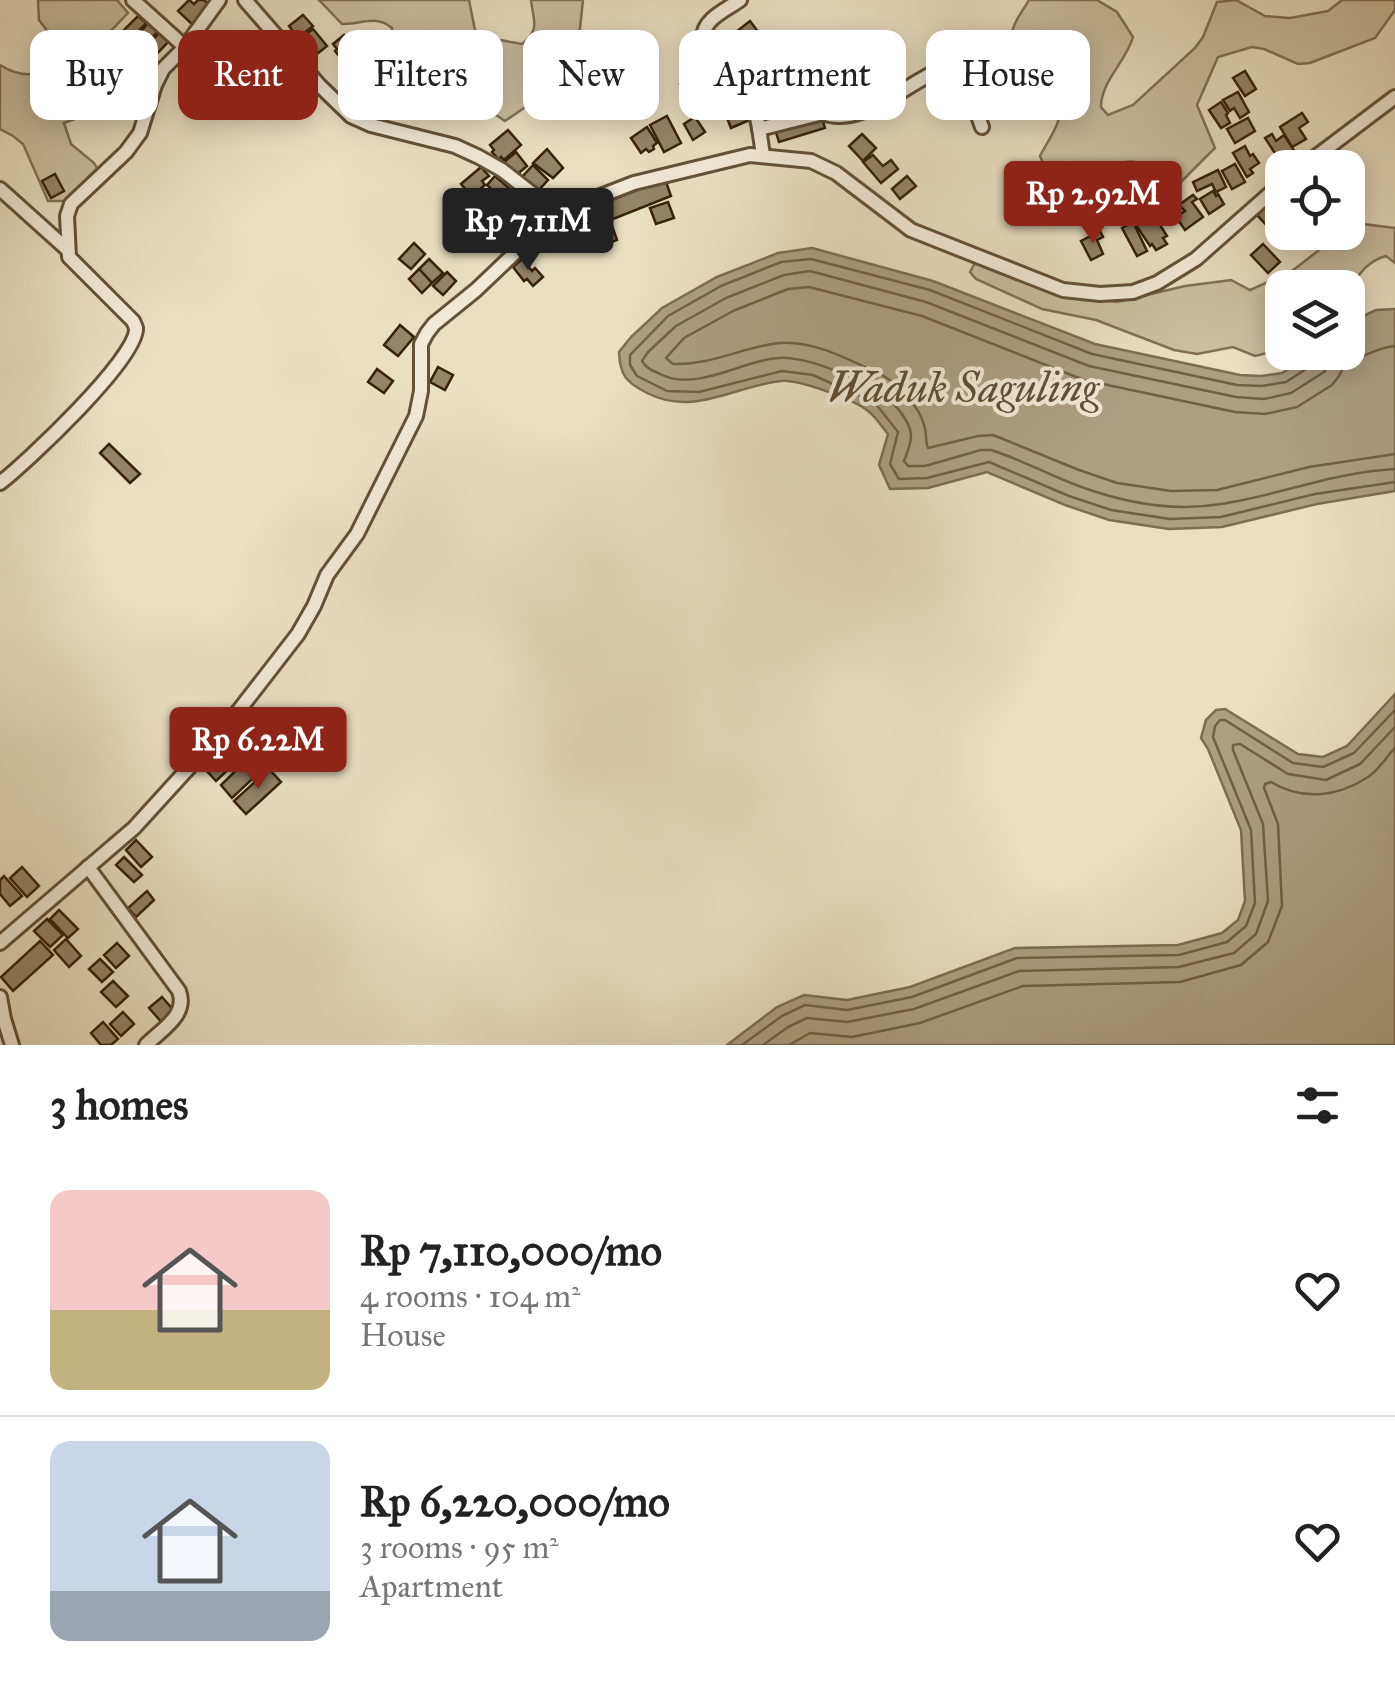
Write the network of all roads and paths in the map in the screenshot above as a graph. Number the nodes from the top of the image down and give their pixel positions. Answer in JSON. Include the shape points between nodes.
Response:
{"nodes":[{"id":1,"x":133,"y":0,"type":"edge"},
{"id":2,"x":219,"y":0,"type":"edge"},
{"id":3,"x":245,"y":0,"type":"edge"},
{"id":4,"x":740,"y":0,"type":"edge"},
{"id":5,"x":197,"y":30,"type":"edge"},
{"id":6,"x":178,"y":41,"type":"edge"},
{"id":7,"x":178,"y":54,"type":"edge"},
{"id":8,"x":1395,"y":97,"type":"edge"},
{"id":9,"x":982,"y":128,"type":"dead end"},
{"id":10,"x":760,"y":129,"type":"junction"},
{"id":11,"x":1324,"y":150,"type":"edge"},
{"id":12,"x":763,"y":155,"type":"junction"},
{"id":13,"x":0,"y":189,"type":"edge"},
{"id":14,"x":1265,"y":199,"type":"edge"},
{"id":15,"x":557,"y":213,"type":"junction"},
{"id":16,"x":68,"y":250,"type":"junction"},
{"id":17,"x":0,"y":484,"type":"edge"},
{"id":18,"x":88,"y":867,"type":"junction"},
{"id":19,"x":0,"y":943,"type":"edge"},
{"id":20,"x":0,"y":996,"type":"edge"},
{"id":21,"x":12,"y":1045,"type":"edge"},
{"id":22,"x":146,"y":1045,"type":"edge"}],
"edges":[{"from":1,"to":6,"type":"street"},
{"from":2,"to":5,"type":"street"},
{"from":3,"to":15,"type":"street","via":[[352,116],[455,146],[502,170]]},
{"from":4,"to":10,"type":"street","via":[[707,24],[702,38],[740,81]]},
{"from":7,"to":16,"type":"street","via":[[155,85],[140,133],[71,204]]},
{"from":8,"to":11,"type":"street"},
{"from":9,"to":10,"type":"street","via":[[964,79],[948,66],[862,112],[844,118],[823,113]]},
{"from":10,"to":12,"type":"street"},
{"from":12,"to":14,"type":"street","via":[[836,173],[911,230],[1063,290],[1100,294],[1157,283],[1196,260]]},
{"from":12,"to":15,"type":"street","via":[[634,183]]},
{"from":13,"to":16,"type":"street"},
{"from":15,"to":18,"type":"street","via":[[427,333],[416,416],[298,634],[226,727],[134,828]]},
{"from":16,"to":17,"type":"street","via":[[133,320],[135,334],[108,377]]},
{"from":18,"to":19,"type":"street"},
{"from":18,"to":22,"type":"street","via":[[183,1002]]},
{"from":20,"to":21,"type":"street"}]}
